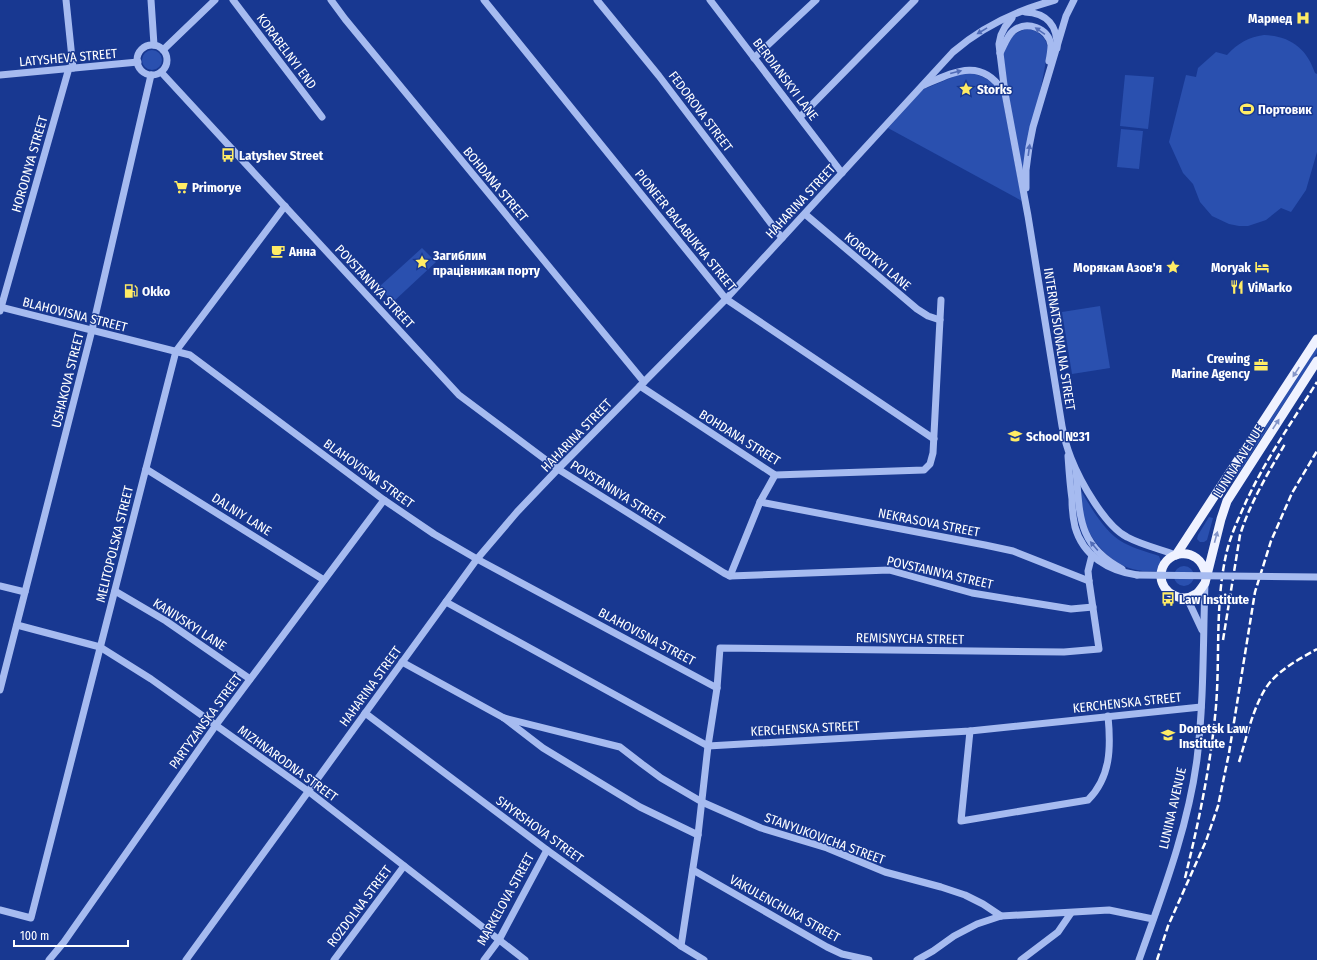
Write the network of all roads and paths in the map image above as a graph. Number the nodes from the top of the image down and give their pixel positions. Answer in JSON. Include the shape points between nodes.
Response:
{"nodes":[{"id":1,"x":66,"y":0,"type":"edge"},
{"id":2,"x":151,"y":0,"type":"edge"},
{"id":3,"x":215,"y":0,"type":"edge"},
{"id":4,"x":233,"y":0,"type":"edge"},
{"id":5,"x":331,"y":0,"type":"edge"},
{"id":6,"x":484,"y":0,"type":"edge"},
{"id":7,"x":597,"y":0,"type":"edge"},
{"id":8,"x":710,"y":0,"type":"edge"},
{"id":9,"x":816,"y":0,"type":"edge"},
{"id":10,"x":915,"y":0,"type":"edge"},
{"id":11,"x":1055,"y":0,"type":"edge"},
{"id":12,"x":1074,"y":0,"type":"edge"},
{"id":13,"x":1017,"y":13,"type":"junction"},
{"id":14,"x":154,"y":45,"type":"junction"},
{"id":15,"x":1057,"y":48,"type":"junction"},
{"id":16,"x":163,"y":50,"type":"junction"},
{"id":17,"x":1000,"y":53,"type":"junction"},
{"id":18,"x":754,"y":58,"type":"junction"},
{"id":19,"x":138,"y":62,"type":"junction"},
{"id":20,"x":71,"y":68,"type":"junction"},
{"id":21,"x":161,"y":72,"type":"junction"},
{"id":22,"x":151,"y":74,"type":"junction"},
{"id":23,"x":0,"y":75,"type":"edge"},
{"id":24,"x":920,"y":86,"type":"junction"},
{"id":25,"x":1005,"y":93,"type":"junction"},
{"id":26,"x":1043,"y":93,"type":"junction"},
{"id":27,"x":322,"y":117,"type":"dead end"},
{"id":28,"x":800,"y":117,"type":"junction"},
{"id":29,"x":842,"y":173,"type":"junction"},
{"id":30,"x":285,"y":206,"type":"junction"},
{"id":31,"x":805,"y":214,"type":"junction"},
{"id":32,"x":1028,"y":216,"type":"junction"},
{"id":33,"x":782,"y":238,"type":"junction"},
{"id":34,"x":726,"y":299,"type":"junction"},
{"id":35,"x":941,"y":300,"type":"dead end"},
{"id":36,"x":0,"y":309,"type":"edge"},
{"id":37,"x":940,"y":320,"type":"junction"},
{"id":38,"x":92,"y":330,"type":"junction"},
{"id":39,"x":1317,"y":339,"type":"edge"},
{"id":40,"x":176,"y":351,"type":"junction"},
{"id":41,"x":1317,"y":361,"type":"edge"},
{"id":42,"x":642,"y":384,"type":"junction"},
{"id":43,"x":934,"y":439,"type":"junction"},
{"id":44,"x":1068,"y":448,"type":"junction"},
{"id":45,"x":1075,"y":468,"type":"junction"},
{"id":46,"x":146,"y":469,"type":"junction"},
{"id":47,"x":558,"y":469,"type":"junction"},
{"id":48,"x":776,"y":475,"type":"junction"},
{"id":49,"x":384,"y":500,"type":"junction"},
{"id":50,"x":760,"y":502,"type":"junction"},
{"id":51,"x":1159,"y":549,"type":"junction"},
{"id":52,"x":1092,"y":555,"type":"junction"},
{"id":53,"x":1176,"y":555,"type":"junction"},
{"id":54,"x":477,"y":559,"type":"junction"},
{"id":55,"x":1165,"y":564,"type":"junction"},
{"id":56,"x":1137,"y":574,"type":"junction"},
{"id":57,"x":730,"y":576,"type":"junction"},
{"id":58,"x":1317,"y":578,"type":"edge"},
{"id":59,"x":1206,"y":579,"type":"junction"},
{"id":60,"x":324,"y":580,"type":"junction"},
{"id":61,"x":1089,"y":581,"type":"junction"},
{"id":62,"x":0,"y":586,"type":"edge"},
{"id":63,"x":115,"y":590,"type":"junction"},
{"id":64,"x":25,"y":592,"type":"junction"},
{"id":65,"x":1187,"y":598,"type":"junction"},
{"id":66,"x":446,"y":602,"type":"junction"},
{"id":67,"x":1093,"y":607,"type":"junction"},
{"id":68,"x":17,"y":625,"type":"junction"},
{"id":69,"x":1204,"y":632,"type":"junction"},
{"id":70,"x":100,"y":647,"type":"junction"},
{"id":71,"x":3,"y":662,"type":"edge"},
{"id":72,"x":402,"y":662,"type":"junction"},
{"id":73,"x":250,"y":678,"type":"junction"},
{"id":74,"x":717,"y":688,"type":"junction"},
{"id":75,"x":0,"y":690,"type":"edge"},
{"id":76,"x":1201,"y":707,"type":"junction"},
{"id":77,"x":365,"y":713,"type":"junction"},
{"id":78,"x":1108,"y":716,"type":"junction"},
{"id":79,"x":504,"y":718,"type":"junction"},
{"id":80,"x":216,"y":725,"type":"junction"},
{"id":81,"x":970,"y":730,"type":"junction"},
{"id":82,"x":708,"y":746,"type":"junction"},
{"id":83,"x":308,"y":791,"type":"junction"},
{"id":84,"x":702,"y":802,"type":"junction"},
{"id":85,"x":698,"y":835,"type":"junction"},
{"id":86,"x":547,"y":850,"type":"junction"},
{"id":87,"x":404,"y":866,"type":"junction"},
{"id":88,"x":693,"y":870,"type":"junction"},
{"id":89,"x":0,"y":910,"type":"edge"},
{"id":90,"x":1071,"y":913,"type":"junction"},
{"id":91,"x":1001,"y":916,"type":"junction"},
{"id":92,"x":1153,"y":920,"type":"junction"},
{"id":93,"x":499,"y":940,"type":"junction"},
{"id":94,"x":681,"y":946,"type":"junction"},
{"id":95,"x":49,"y":960,"type":"edge"},
{"id":96,"x":186,"y":960,"type":"edge"},
{"id":97,"x":334,"y":960,"type":"edge"},
{"id":98,"x":484,"y":960,"type":"edge"},
{"id":99,"x":525,"y":960,"type":"edge"},
{"id":100,"x":704,"y":960,"type":"edge"},
{"id":101,"x":869,"y":960,"type":"edge"},
{"id":102,"x":917,"y":960,"type":"edge"},
{"id":103,"x":1021,"y":960,"type":"edge"},
{"id":104,"x":1138,"y":960,"type":"edge"}],
"edges":[{"from":1,"to":20,"type":"street"},
{"from":2,"to":14,"type":"street"},
{"from":3,"to":16,"type":"street"},
{"from":4,"to":27,"type":"street","name":"KORABELNYI END"},
{"from":5,"to":42,"type":"street","name":"BOHDANA STREET"},
{"from":6,"to":34,"type":"street","name":"PIONEER BALABUKHA STREET"},
{"from":7,"to":33,"type":"street","name":"FEDOROVA STREET","via":[[659,76]]},
{"from":8,"to":18,"type":"street","name":"BERDIANSKYI LANE"},
{"from":9,"to":18,"type":"street"},
{"from":10,"to":28,"type":"street"},
{"from":11,"to":13,"type":"street","name":"HAHARINA STREET"},
{"from":12,"to":15,"type":"street","via":[[1066,16]]},
{"from":13,"to":15,"type":"street","via":[[1033,12],[1047,20],[1056,33]]},
{"from":13,"to":17,"type":"street","via":[[1003,31],[999,44]]},
{"from":13,"to":24,"type":"street","name":"HAHARINA STREET","one_way":true,"via":[[967,40]]},
{"from":14,"to":16,"type":"street"},
{"from":14,"to":19,"type":"street","via":[[140,52]]},
{"from":15,"to":26,"type":"street"},
{"from":16,"to":21,"type":"street","via":[[167,61]]},
{"from":17,"to":25,"type":"street"},
{"from":26,"to":17,"type":"street","one_way":true,"via":[[1051,46],[1043,32],[1028,26],[1018,29],[1009,36]]},
{"from":18,"to":28,"type":"street","name":"BERDIANSKYI LANE"},
{"from":19,"to":20,"type":"street","name":"LATYSHEVA STREET"},
{"from":19,"to":22,"type":"street","via":[[140,68]]},
{"from":20,"to":23,"type":"street","name":"LATYSHEVA STREET"},
{"from":20,"to":36,"type":"street","name":"HORODNYA STREET"},
{"from":21,"to":22,"type":"street"},
{"from":21,"to":30,"type":"street","name":"POVSTANNYA STREET"},
{"from":22,"to":38,"type":"street","name":"USHAKOVA STREET"},
{"from":24,"to":25,"type":"street","one_way":true,"via":[[960,70],[970,70],[991,77]]},
{"from":24,"to":29,"type":"street","name":"HAHARINA STREET"},
{"from":25,"to":32,"type":"street"},
{"from":32,"to":26,"type":"street","one_way":true,"via":[[1026,170],[1033,127]]},
{"from":28,"to":29,"type":"street","name":"BERDIANSKYI LANE"},
{"from":29,"to":31,"type":"street","name":"HAHARINA STREET"},
{"from":30,"to":40,"type":"street","name":"MELITOPOLSKA STREET"},
{"from":30,"to":47,"type":"street","name":"POVSTANNYA STREET","via":[[459,395]]},
{"from":31,"to":33,"type":"street","name":"HAHARINA STREET"},
{"from":31,"to":37,"type":"street","name":"KOROTKYI LANE","via":[[917,309]]},
{"from":32,"to":44,"type":"street","name":"INTERNATSIONALNA STREET","via":[[1062,426]]},
{"from":33,"to":34,"type":"street","name":"HAHARINA STREET"},
{"from":34,"to":42,"type":"street","name":"HAHARINA STREET"},
{"from":34,"to":43,"type":"street","name":"PIONEER BALABUKHA STREET"},
{"from":35,"to":37,"type":"street"},
{"from":36,"to":38,"type":"street","name":"BLAHOVISNA STREET"},
{"from":37,"to":43,"type":"street"},
{"from":38,"to":40,"type":"street","name":"BLAHOVISNA STREET"},
{"from":38,"to":64,"type":"street","name":"USHAKOVA STREET"},
{"from":39,"to":53,"type":"main road","name":"LUNINA AVENUE","one_way":true},
{"from":40,"to":46,"type":"street","name":"MELITOPOLSKA STREET"},
{"from":40,"to":49,"type":"street","name":"BLAHOVISNA STREET","via":[[190,355]]},
{"from":59,"to":41,"type":"main road","name":"LUNINA AVENUE","one_way":true,"via":[[1227,501]]},
{"from":42,"to":47,"type":"street","name":"HAHARINA STREET"},
{"from":42,"to":48,"type":"street","name":"BOHDANA STREET"},
{"from":43,"to":48,"type":"street","name":"BOHDANA STREET","via":[[930,464],[924,470]]},
{"from":44,"to":45,"type":"street","name":"INTERNATSIONALNA STREET"},
{"from":44,"to":52,"type":"street","via":[[1075,528]]},
{"from":45,"to":51,"type":"street","name":"INTERNATSIONALNA STREET","via":[[1094,501],[1113,526],[1127,538]]},
{"from":56,"to":45,"type":"street","one_way":true,"via":[[1115,565],[1086,535],[1080,517]]},
{"from":46,"to":60,"type":"street","name":"DALNIY LANE"},
{"from":46,"to":63,"type":"street","name":"MELITOPOLSKA STREET"},
{"from":47,"to":54,"type":"street","name":"HAHARINA STREET"},
{"from":47,"to":57,"type":"street","name":"POVSTANNYA STREET"},
{"from":48,"to":50,"type":"street"},
{"from":49,"to":54,"type":"street","name":"BLAHOVISNA STREET"},
{"from":49,"to":60,"type":"street","name":"PARTYZANSKA STREET"},
{"from":50,"to":57,"type":"street"},
{"from":50,"to":61,"type":"street","name":"NEKRASOVA STREET","via":[[1013,551]]},
{"from":51,"to":53,"type":"street","name":"INTERNATSIONALNA STREET"},
{"from":51,"to":55,"type":"street"},
{"from":52,"to":56,"type":"street","via":[[1113,569]]},
{"from":52,"to":61,"type":"street","via":[[1088,572]]},
{"from":53,"to":55,"type":"main road"},
{"from":53,"to":59,"type":"main road","via":[[1183,553],[1196,557],[1205,568]]},
{"from":54,"to":66,"type":"street","name":"HAHARINA STREET"},
{"from":54,"to":74,"type":"street","name":"BLAHOVISNA STREET"},
{"from":55,"to":65,"type":"main road","via":[[1161,577],[1163,584],[1172,595]]},
{"from":56,"to":58,"type":"street","bridge":true},
{"from":57,"to":67,"type":"street","name":"POVSTANNYA STREET","via":[[889,570],[972,593],[1071,609]]},
{"from":59,"to":65,"type":"main road","via":[[1198,593]]},
{"from":59,"to":69,"type":"street","name":"LUNINA AVENUE"},
{"from":60,"to":73,"type":"street","name":"PARTYZANSKA STREET"},
{"from":61,"to":67,"type":"street"},
{"from":62,"to":64,"type":"street"},
{"from":63,"to":70,"type":"street","name":"MELITOPOLSKA STREET"},
{"from":63,"to":73,"type":"street","name":"KANIVSKYI LANE"},
{"from":64,"to":68,"type":"street","name":"USHAKOVA STREET"},
{"from":65,"to":69,"type":"street","name":"LUNINA AVENUE"},
{"from":66,"to":72,"type":"street","name":"HAHARINA STREET"},
{"from":66,"to":82,"type":"street"},
{"from":67,"to":74,"type":"street","name":"REMISNYCHA STREET","via":[[1099,649],[1064,652],[720,648]]},
{"from":68,"to":70,"type":"street","name":"MIZHNARODNA STREET"},
{"from":68,"to":71,"type":"street","name":"USHAKOVA STREET"},
{"from":69,"to":76,"type":"street","name":"LUNINA AVENUE"},
{"from":70,"to":80,"type":"street","name":"MIZHNARODNA STREET"},
{"from":70,"to":89,"type":"street","name":"MELITOPOLSKA STREET","via":[[31,918]]},
{"from":71,"to":75,"type":"street","name":"USHAKOVA STREET"},
{"from":72,"to":77,"type":"street","name":"HAHARINA STREET"},
{"from":72,"to":79,"type":"street","name":"STANYUKOVICHA STREET"},
{"from":73,"to":80,"type":"street","name":"PARTYZANSKA STREET"},
{"from":74,"to":82,"type":"street"},
{"from":76,"to":78,"type":"street","name":"KERCHENSKA STREET"},
{"from":76,"to":92,"type":"street","name":"LUNINA AVENUE","via":[[1197,758],[1190,797],[1180,838]]},
{"from":77,"to":83,"type":"street","name":"HAHARINA STREET"},
{"from":77,"to":86,"type":"street","name":"SHYRSHOVA STREET"},
{"from":78,"to":81,"type":"street","name":"KERCHENSKA STREET"},
{"from":78,"to":81,"type":"street","via":[[1107,769],[1096,793],[1088,800],[961,820]]},
{"from":79,"to":84,"type":"street","name":"STANYUKOVICHA STREET","via":[[620,747],[661,778]]},
{"from":79,"to":85,"type":"street","name":"STANYUKOVICHA STREET","via":[[543,748],[634,803]]},
{"from":80,"to":83,"type":"street","name":"MIZHNARODNA STREET"},
{"from":80,"to":95,"type":"street","name":"PARTYZANSKA STREET"},
{"from":81,"to":82,"type":"street","name":"KERCHENSKA STREET"},
{"from":82,"to":84,"type":"street"},
{"from":83,"to":87,"type":"street","name":"MIZHNARODNA STREET"},
{"from":83,"to":96,"type":"street","name":"HAHARINA STREET"},
{"from":84,"to":85,"type":"street"},
{"from":84,"to":91,"type":"street","name":"STANYUKOVICHA STREET","via":[[761,828],[827,848],[885,872],[965,895]]},
{"from":85,"to":88,"type":"street"},
{"from":86,"to":93,"type":"street","name":"MARKELOVA STREET"},
{"from":86,"to":94,"type":"street","name":"SHYRSHOVA STREET"},
{"from":87,"to":93,"type":"street","name":"MIZHNARODNA STREET"},
{"from":87,"to":97,"type":"street","name":"ROZDOLNA STREET"},
{"from":88,"to":94,"type":"street"},
{"from":88,"to":101,"type":"street","name":"VAKULENCHUKA STREET","via":[[827,947],[842,954]]},
{"from":90,"to":91,"type":"street"},
{"from":90,"to":92,"type":"street","via":[[1110,910]]},
{"from":90,"to":103,"type":"street","via":[[1058,932]]},
{"from":91,"to":102,"type":"street","via":[[977,924],[954,936]]},
{"from":92,"to":104,"type":"street","name":"LUNINA AVENUE"},
{"from":93,"to":98,"type":"street","name":"MARKELOVA STREET"},
{"from":93,"to":99,"type":"street","name":"MIZHNARODNA STREET"},
{"from":94,"to":100,"type":"street","name":"SHYRSHOVA STREET"}]}
